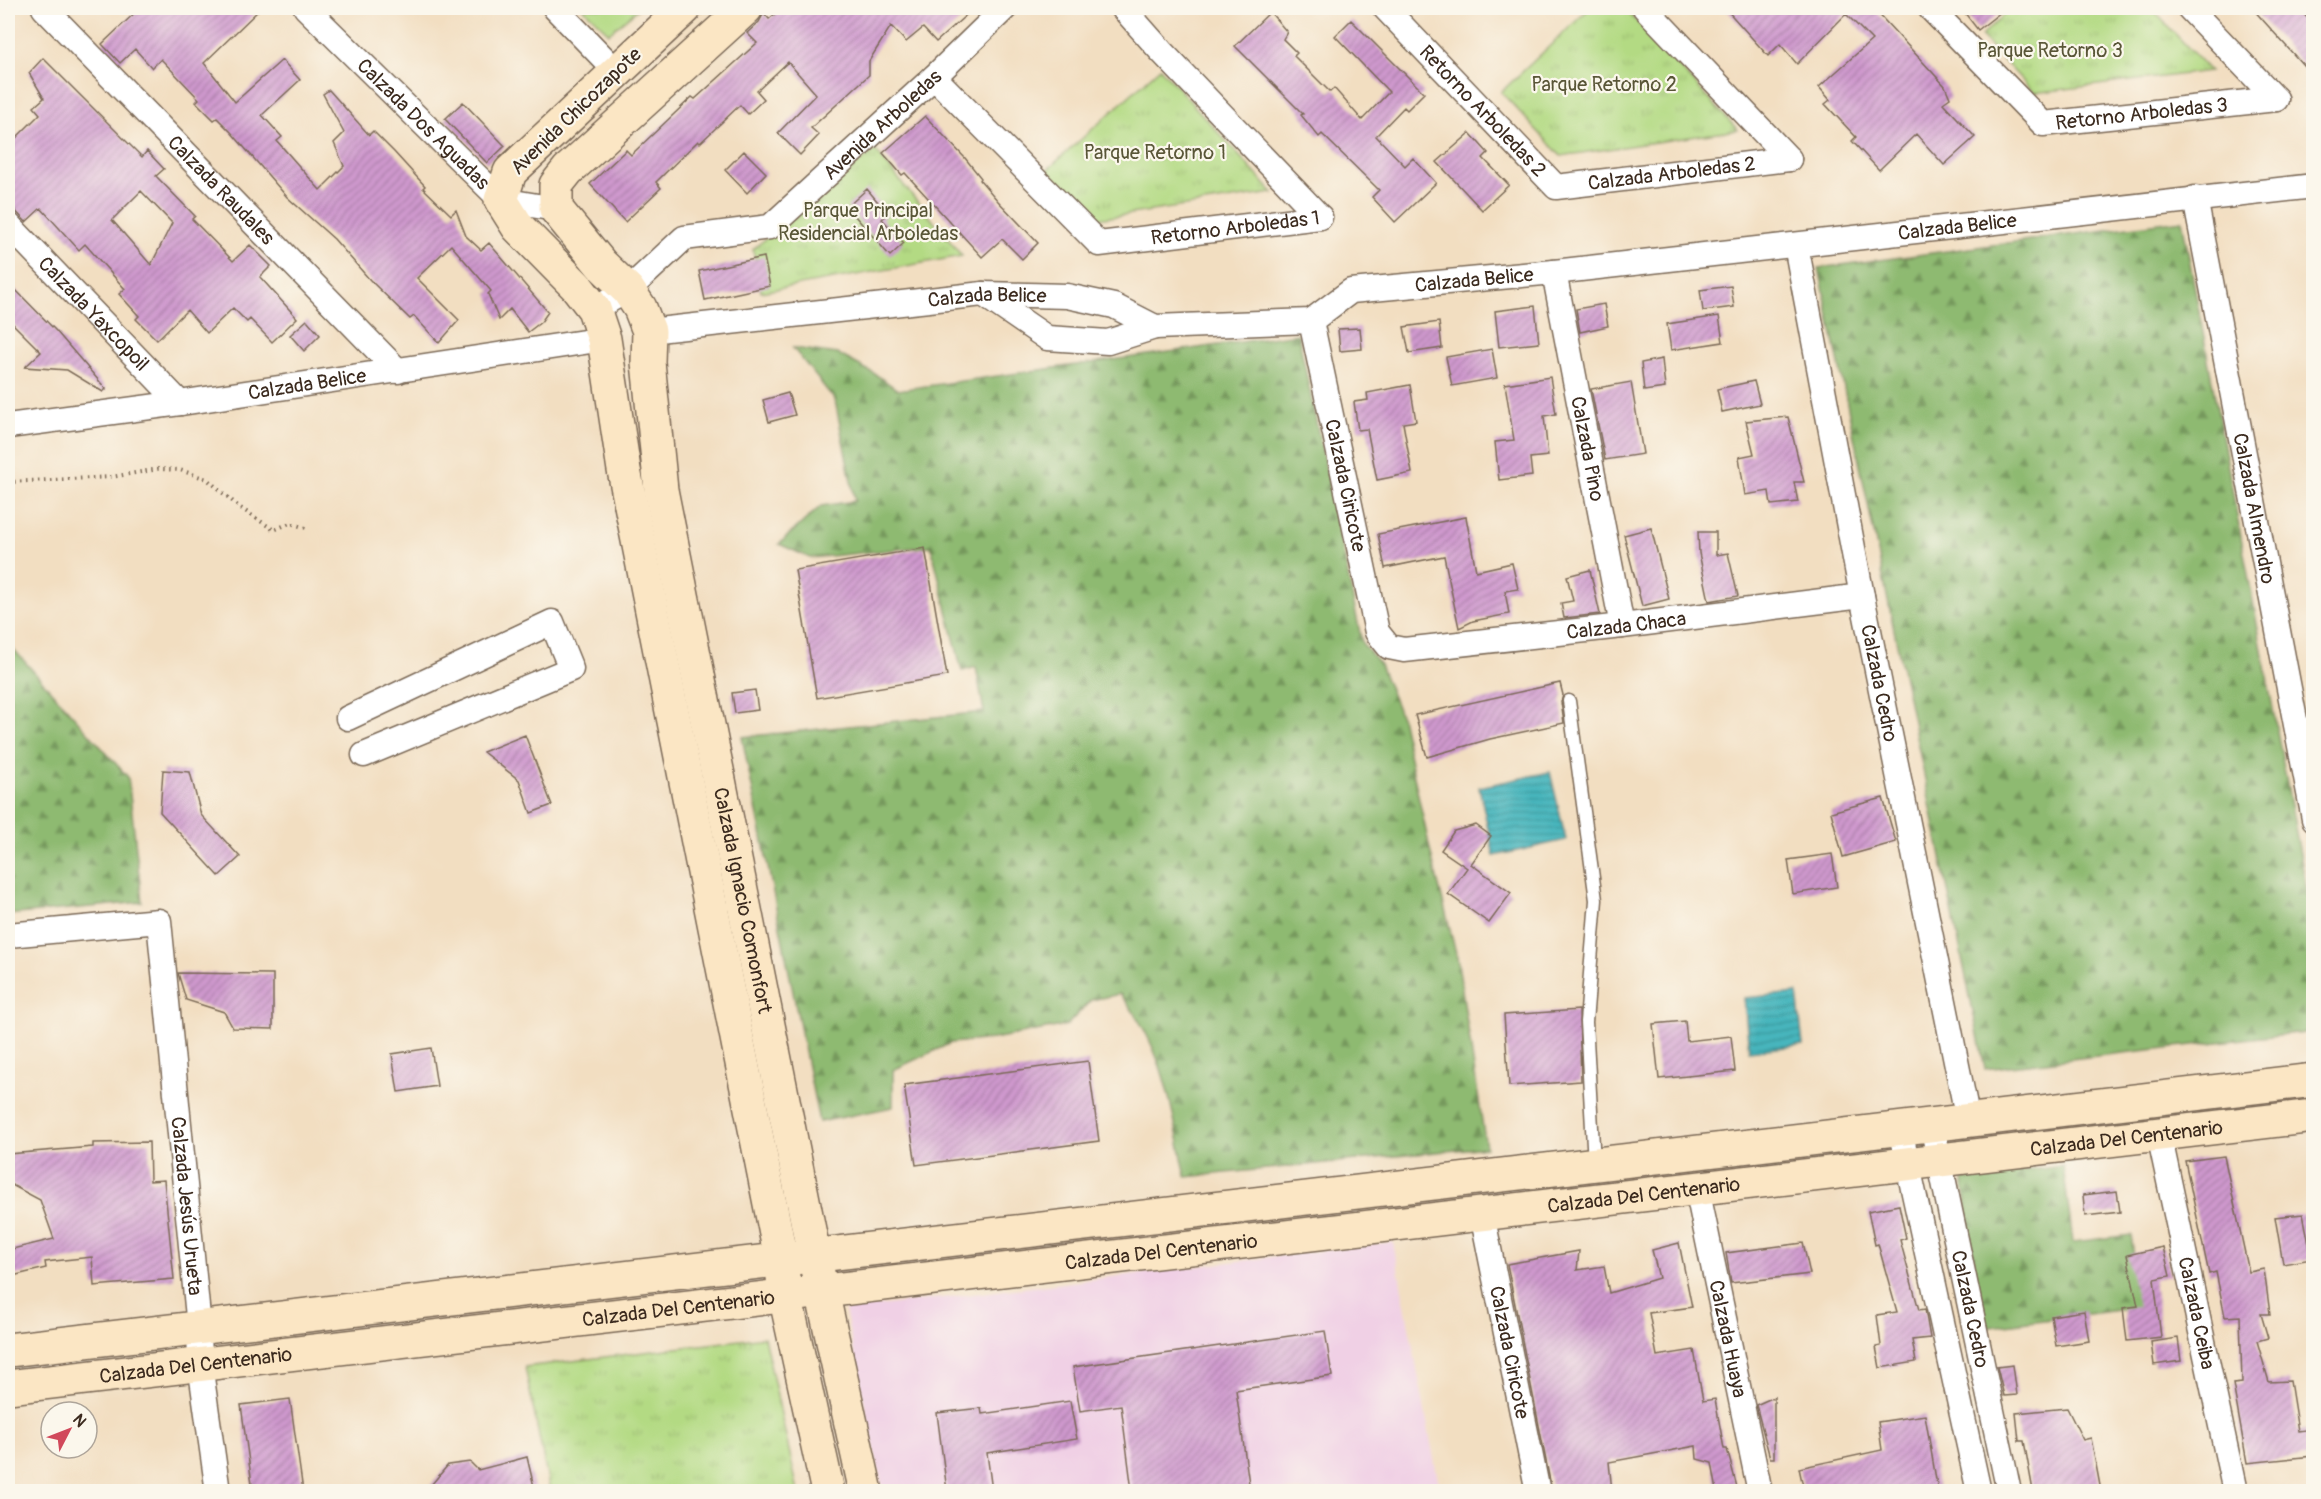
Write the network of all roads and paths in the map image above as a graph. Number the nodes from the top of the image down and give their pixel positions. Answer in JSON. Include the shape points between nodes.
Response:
{"nodes":[{"id":1,"x":44,"y":8,"type":"edge"},
{"id":2,"x":306,"y":8,"type":"edge"},
{"id":3,"x":555,"y":8,"type":"edge"},
{"id":4,"x":685,"y":8,"type":"edge"},
{"id":5,"x":746,"y":8,"type":"edge"},
{"id":6,"x":1005,"y":8,"type":"edge"},
{"id":7,"x":1123,"y":8,"type":"edge"},
{"id":8,"x":1385,"y":8,"type":"edge"},
{"id":9,"x":1645,"y":8,"type":"edge"},
{"id":10,"x":1930,"y":8,"type":"edge"},
{"id":11,"x":2189,"y":8,"type":"edge"},
{"id":12,"x":616,"y":71,"type":"junction"},
{"id":13,"x":934,"y":77,"type":"junction"},
{"id":14,"x":2313,"y":186,"type":"edge"},
{"id":15,"x":1556,"y":188,"type":"joint"},
{"id":16,"x":2196,"y":198,"type":"junction"},
{"id":17,"x":501,"y":200,"type":"junction"},
{"id":18,"x":555,"y":208,"type":"junction"},
{"id":19,"x":8,"y":224,"type":"edge"},
{"id":20,"x":1796,"y":245,"type":"junction"},
{"id":21,"x":1554,"y":272,"type":"junction"},
{"id":22,"x":983,"y":294,"type":"junction"},
{"id":23,"x":639,"y":309,"type":"junction"},
{"id":24,"x":1311,"y":321,"type":"junction"},
{"id":25,"x":599,"y":324,"type":"junction"},
{"id":26,"x":1155,"y":327,"type":"junction"},
{"id":27,"x":398,"y":371,"type":"junction"},
{"id":28,"x":180,"y":403,"type":"junction"},
{"id":29,"x":8,"y":426,"type":"edge"},
{"id":30,"x":8,"y":482,"type":"edge"},
{"id":31,"x":306,"y":528,"type":"dead end"},
{"id":32,"x":1862,"y":596,"type":"junction"},
{"id":33,"x":1622,"y":626,"type":"junction"},
{"id":34,"x":1389,"y":647,"type":"joint"},
{"id":35,"x":1569,"y":701,"type":"dead end"},
{"id":36,"x":348,"y":718,"type":"dead end"},
{"id":37,"x":364,"y":755,"type":"dead end"},
{"id":38,"x":2313,"y":819,"type":"edge"},
{"id":39,"x":8,"y":935,"type":"edge"},
{"id":40,"x":2313,"y":1080,"type":"edge"},
{"id":41,"x":2313,"y":1116,"type":"edge"},
{"id":42,"x":1968,"y":1120,"type":"junction"},
{"id":43,"x":1932,"y":1125,"type":"junction"},
{"id":44,"x":1900,"y":1129,"type":"junction"},
{"id":45,"x":2159,"y":1134,"type":"junction"},
{"id":46,"x":1923,"y":1162,"type":"junction"},
{"id":47,"x":1594,"y":1164,"type":"junction"},
{"id":48,"x":1697,"y":1188,"type":"junction"},
{"id":49,"x":1482,"y":1214,"type":"junction"},
{"id":50,"x":814,"y":1255,"type":"junction"},
{"id":51,"x":781,"y":1259,"type":"junction"},
{"id":52,"x":822,"y":1291,"type":"junction"},
{"id":53,"x":785,"y":1295,"type":"junction"},
{"id":54,"x":199,"y":1327,"type":"junction"},
{"id":55,"x":8,"y":1350,"type":"edge"},
{"id":56,"x":200,"y":1364,"type":"junction"},
{"id":57,"x":8,"y":1387,"type":"edge"},
{"id":58,"x":218,"y":1491,"type":"edge"},
{"id":59,"x":828,"y":1491,"type":"edge"},
{"id":60,"x":866,"y":1491,"type":"edge"},
{"id":61,"x":1539,"y":1491,"type":"edge"},
{"id":62,"x":1760,"y":1491,"type":"edge"},
{"id":63,"x":1979,"y":1491,"type":"edge"},
{"id":64,"x":2009,"y":1491,"type":"edge"},
{"id":65,"x":2235,"y":1491,"type":"edge"}],
"edges":[{"from":1,"to":27,"type":"street","name":"Calzada Raudales"},
{"from":2,"to":17,"type":"street","name":"Calzada Dos Aguadas"},
{"from":3,"to":12,"type":"street"},
{"from":4,"to":12,"type":"main road","name":"Avenida Chicozapote"},
{"from":5,"to":18,"type":"main road","name":"Avenida Chicozapote","via":[[568,170],[556,185]]},
{"from":6,"to":13,"type":"street","name":"Avenida Arboledas"},
{"from":7,"to":13,"type":"street","name":"Retorno Arboledas 1","via":[[1320,217],[1099,244]]},
{"from":8,"to":15,"type":"street","name":"Retorno Arboledas 2"},
{"from":9,"to":15,"type":"street","name":"Calzada Arboledas 2","via":[[1789,159]]},
{"from":10,"to":11,"type":"street","name":"Retorno Arboledas 3","via":[[2043,124],[2276,99]]},
{"from":12,"to":17,"type":"main road","name":"Avenida Chicozapote","via":[[510,172]]},
{"from":13,"to":23,"type":"street","name":"Avenida Arboledas","via":[[771,227],[684,238]]},
{"from":14,"to":16,"type":"street","name":"Calzada Belice"},
{"from":16,"to":20,"type":"street","name":"Calzada Belice"},
{"from":16,"to":38,"type":"street","name":"Calzada Almendro"},
{"from":17,"to":18,"type":"street","name":"Calzada Dos Aguadas"},
{"from":17,"to":25,"type":"main road","via":[[518,227],[577,287]]},
{"from":18,"to":23,"type":"main road"},
{"from":19,"to":28,"type":"street","name":"Calzada Yaxcopoil"},
{"from":20,"to":21,"type":"street","name":"Calzada Belice"},
{"from":20,"to":32,"type":"street","name":"Calzada Cedro"},
{"from":21,"to":24,"type":"street","name":"Calzada Belice","via":[[1351,291]]},
{"from":21,"to":33,"type":"street","name":"Calzada Pino"},
{"from":22,"to":23,"type":"street","name":"Calzada Belice"},
{"from":22,"to":26,"type":"street","name":"Calzada Belice","via":[[1067,296],[1114,306]]},
{"from":22,"to":26,"type":"street","via":[[1047,338],[1108,342]]},
{"from":23,"to":25,"type":"street"},
{"from":23,"to":50,"type":"main road","name":"Calzada Ignacio Comonfort","via":[[661,490]]},
{"from":24,"to":26,"type":"street","name":"Calzada Belice"},
{"from":24,"to":34,"type":"street","name":"Calzada Ciricote","via":[[1377,632]]},
{"from":25,"to":27,"type":"street","name":"Calzada Belice"},
{"from":25,"to":51,"type":"main road","name":"Calzada Ignacio Comonfort","via":[[624,470]]},
{"from":27,"to":28,"type":"street","name":"Calzada Belice"},
{"from":28,"to":29,"type":"street","name":"Calzada Belice"},
{"from":30,"to":31,"type":"path","via":[[180,470],[207,478],[239,507],[274,530],[290,523]]},
{"from":32,"to":33,"type":"street","name":"Calzada Chaca"},
{"from":32,"to":42,"type":"street","name":"Calzada Cedro"},
{"from":33,"to":34,"type":"street","name":"Calzada Chaca","via":[[1404,650]]},
{"from":35,"to":47,"type":"lane","via":[[1596,900],[1586,1022]]},
{"from":36,"to":37,"type":"street","via":[[552,622],[571,669]]},
{"from":39,"to":54,"type":"street","name":"Calzada Jesús Urueta","via":[[159,921]]},
{"from":40,"to":42,"type":"main road","name":"Calzada Del Centenario"},
{"from":41,"to":45,"type":"main road","name":"Calzada Del Centenario"},
{"from":42,"to":43,"type":"main road","name":"Calzada Del Centenario"},
{"from":43,"to":44,"type":"main road","name":"Calzada Del Centenario"},
{"from":43,"to":46,"type":"street","name":"Calzada Cedro"},
{"from":44,"to":46,"type":"street","name":"Calzada Cedro"},
{"from":44,"to":47,"type":"main road","name":"Calzada Del Centenario"},
{"from":45,"to":46,"type":"main road","name":"Calzada Del Centenario"},
{"from":45,"to":65,"type":"street","name":"Calzada Ceiba"},
{"from":46,"to":48,"type":"main road","name":"Calzada Del Centenario"},
{"from":46,"to":63,"type":"street","name":"Calzada Cedro"},
{"from":46,"to":64,"type":"street","name":"Calzada Cedro"},
{"from":47,"to":50,"type":"main road","name":"Calzada Del Centenario"},
{"from":48,"to":49,"type":"main road","name":"Calzada Del Centenario"},
{"from":48,"to":62,"type":"street","name":"Calzada Huaya"},
{"from":49,"to":52,"type":"main road","name":"Calzada Del Centenario"},
{"from":49,"to":61,"type":"street","name":"Calzada Ciricote"},
{"from":50,"to":51,"type":"main road","name":"Calzada Del Centenario"},
{"from":50,"to":52,"type":"main road","name":"Calzada Ignacio Comonfort"},
{"from":51,"to":53,"type":"main road","name":"Calzada Ignacio Comonfort"},
{"from":51,"to":54,"type":"main road","name":"Calzada Del Centenario"},
{"from":52,"to":53,"type":"main road","name":"Calzada Del Centenario"},
{"from":52,"to":60,"type":"main road","name":"Calzada Ignacio Comonfort"},
{"from":53,"to":56,"type":"main road","name":"Calzada Del Centenario"},
{"from":53,"to":59,"type":"main road","name":"Calzada Ignacio Comonfort"},
{"from":54,"to":55,"type":"main road","name":"Calzada Del Centenario"},
{"from":54,"to":56,"type":"street","name":"Calzada Jesús Urueta"},
{"from":56,"to":57,"type":"main road","name":"Calzada Del Centenario"},
{"from":56,"to":58,"type":"street","name":"Calzada Jesús Urueta"}]}
